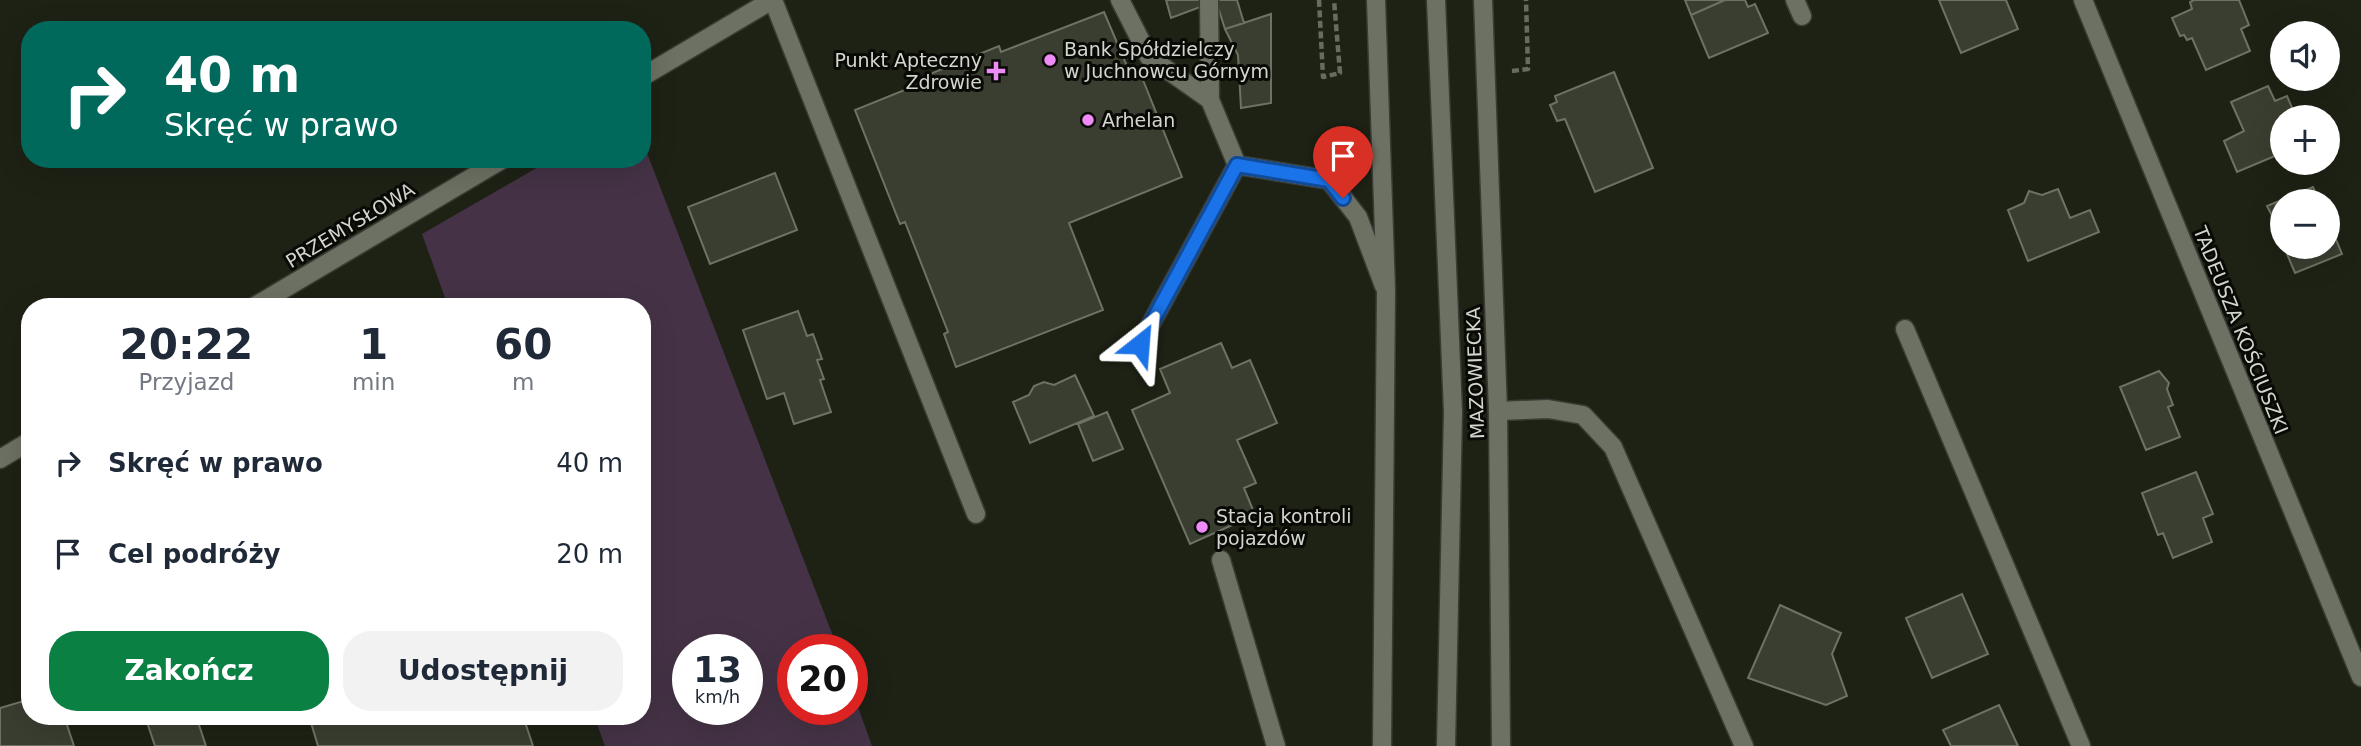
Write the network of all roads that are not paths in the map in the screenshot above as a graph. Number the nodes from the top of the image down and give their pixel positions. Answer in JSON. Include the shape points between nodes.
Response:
{"nodes":[{"id":1,"x":772,"y":0,"type":"edge"},
{"id":2,"x":1120,"y":0,"type":"edge"},
{"id":3,"x":1209,"y":0,"type":"edge"},
{"id":4,"x":1376,"y":0,"type":"edge"},
{"id":5,"x":1436,"y":0,"type":"edge"},
{"id":6,"x":1483,"y":0,"type":"edge"},
{"id":7,"x":2083,"y":0,"type":"edge"},
{"id":8,"x":651,"y":72,"type":"edge"},
{"id":9,"x":1210,"y":100,"type":"junction"},
{"id":10,"x":1237,"y":165,"type":"junction"},
{"id":11,"x":488,"y":168,"type":"edge"},
{"id":12,"x":1386,"y":290,"type":"junction"},
{"id":13,"x":268,"y":298,"type":"edge"},
{"id":14,"x":1905,"y":329,"type":"dead end"},
{"id":15,"x":1140,"y":344,"type":"dead end"},
{"id":16,"x":1498,"y":411,"type":"junction"},
{"id":17,"x":21,"y":446,"type":"edge"},
{"id":18,"x":0,"y":459,"type":"edge"},
{"id":19,"x":976,"y":514,"type":"dead end"},
{"id":20,"x":1221,"y":560,"type":"dead end"},
{"id":21,"x":2361,"y":677,"type":"edge"},
{"id":22,"x":1276,"y":746,"type":"edge"},
{"id":23,"x":1381,"y":746,"type":"edge"},
{"id":24,"x":1446,"y":746,"type":"edge"},
{"id":25,"x":1501,"y":746,"type":"edge"},
{"id":26,"x":1744,"y":746,"type":"edge"},
{"id":27,"x":2081,"y":746,"type":"edge"}],
"edges":[{"from":1,"to":8,"type":"street"},
{"from":1,"to":19,"type":"street"},
{"from":2,"to":9,"type":"street","via":[[1149,57]]},
{"from":3,"to":9,"type":"street"},
{"from":4,"to":12,"type":"street"},
{"from":5,"to":24,"type":"street","via":[[1453,412]]},
{"from":6,"to":16,"type":"street","name":"MAZOWIECKA"},
{"from":7,"to":21,"type":"street","name":"TADEUSZA KOŚCIUSZKI"},
{"from":9,"to":10,"type":"street"},
{"from":10,"to":12,"type":"street","via":[[1329,180],[1358,217]]},
{"from":10,"to":15,"type":"street"},
{"from":11,"to":13,"type":"street","name":"PRZEMYSŁOWA"},
{"from":12,"to":23,"type":"street"},
{"from":14,"to":27,"type":"street"},
{"from":16,"to":25,"type":"street","name":"MAZOWIECKA"},
{"from":16,"to":26,"type":"street","via":[[1548,409],[1583,415],[1613,447]]},
{"from":17,"to":18,"type":"street"},
{"from":20,"to":22,"type":"street"}]}
